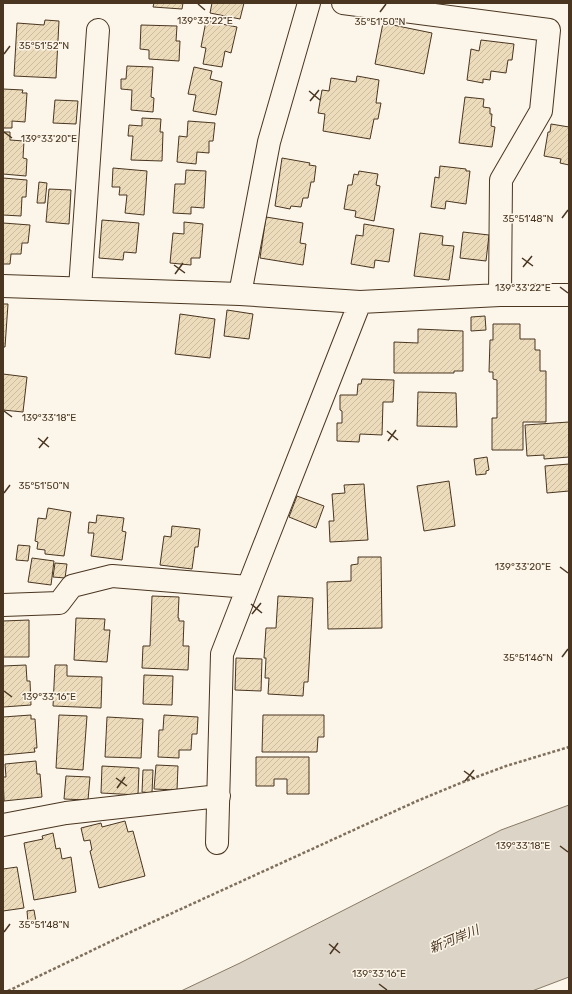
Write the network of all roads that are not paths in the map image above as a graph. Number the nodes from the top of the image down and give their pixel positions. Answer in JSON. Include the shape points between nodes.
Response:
{"nodes":[{"id":1,"x":309,"y":3,"type":"edge"},
{"id":2,"x":343,"y":3,"type":"edge"},
{"id":3,"x":98,"y":30,"type":"dead end"},
{"id":4,"x":3,"y":286,"type":"edge"},
{"id":5,"x":80,"y":288,"type":"junction"},
{"id":6,"x":240,"y":294,"type":"junction"},
{"id":7,"x":500,"y":295,"type":"junction"},
{"id":8,"x":569,"y":295,"type":"edge"},
{"id":9,"x":360,"y":302,"type":"junction"},
{"id":10,"x":248,"y":586,"type":"junction"},
{"id":11,"x":3,"y":605,"type":"edge"},
{"id":12,"x":218,"y":796,"type":"junction"},
{"id":13,"x":3,"y":825,"type":"edge"},
{"id":14,"x":217,"y":843,"type":"dead end"}],
"edges":[{"from":1,"to":6,"type":"street","via":[[269,142]]},
{"from":2,"to":7,"type":"street","via":[[549,30],[541,111],[501,180]]},
{"from":3,"to":5,"type":"street"},
{"from":4,"to":5,"type":"street"},
{"from":5,"to":6,"type":"street"},
{"from":6,"to":9,"type":"street"},
{"from":7,"to":8,"type":"street"},
{"from":7,"to":9,"type":"street"},
{"from":9,"to":10,"type":"street"},
{"from":10,"to":11,"type":"street","via":[[112,576],[72,586],[59,603]]},
{"from":10,"to":12,"type":"street","via":[[222,654]]},
{"from":12,"to":13,"type":"street","via":[[66,813]]},
{"from":12,"to":14,"type":"street"}]}
